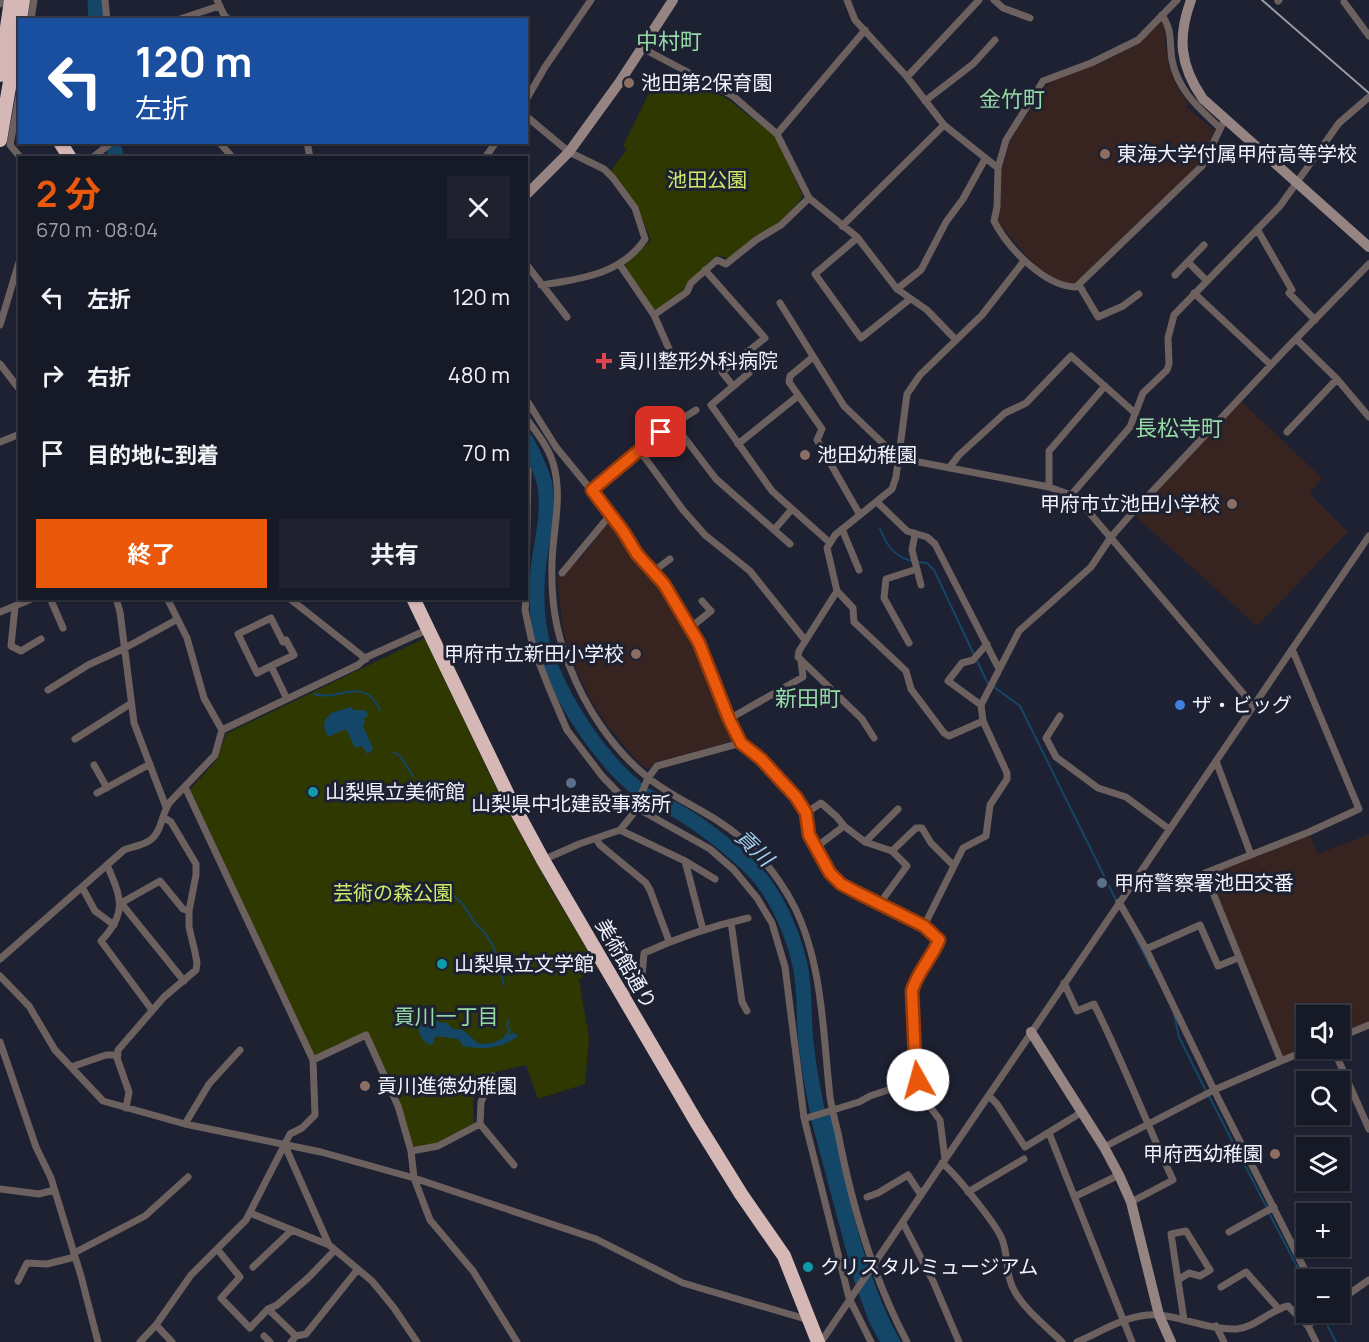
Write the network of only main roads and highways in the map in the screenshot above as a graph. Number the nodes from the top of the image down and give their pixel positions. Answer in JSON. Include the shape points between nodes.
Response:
{"nodes":[{"id":1,"x":11,"y":0,"type":"edge"},
{"id":2,"x":23,"y":0,"type":"edge"},
{"id":3,"x":20,"y":18,"type":"edge"},
{"id":4,"x":18,"y":33,"type":"edge"},
{"id":5,"x":0,"y":53,"type":"edge"},
{"id":6,"x":0,"y":75,"type":"edge"},
{"id":7,"x":18,"y":78,"type":"edge"},
{"id":8,"x":0,"y":140,"type":"edge"},
{"id":9,"x":414,"y":600,"type":"edge"},
{"id":10,"x":819,"y":1342,"type":"edge"}],
"edges":[{"from":1,"to":6,"type":"highway","bridge":true},
{"from":2,"to":3,"type":"highway"},
{"from":4,"to":8,"type":"highway","bridge":true},
{"from":5,"to":7,"type":"highway"},
{"from":9,"to":10,"type":"highway","name":"美術館通り","via":[[543,860],[732,1181],[784,1256]]}]}
